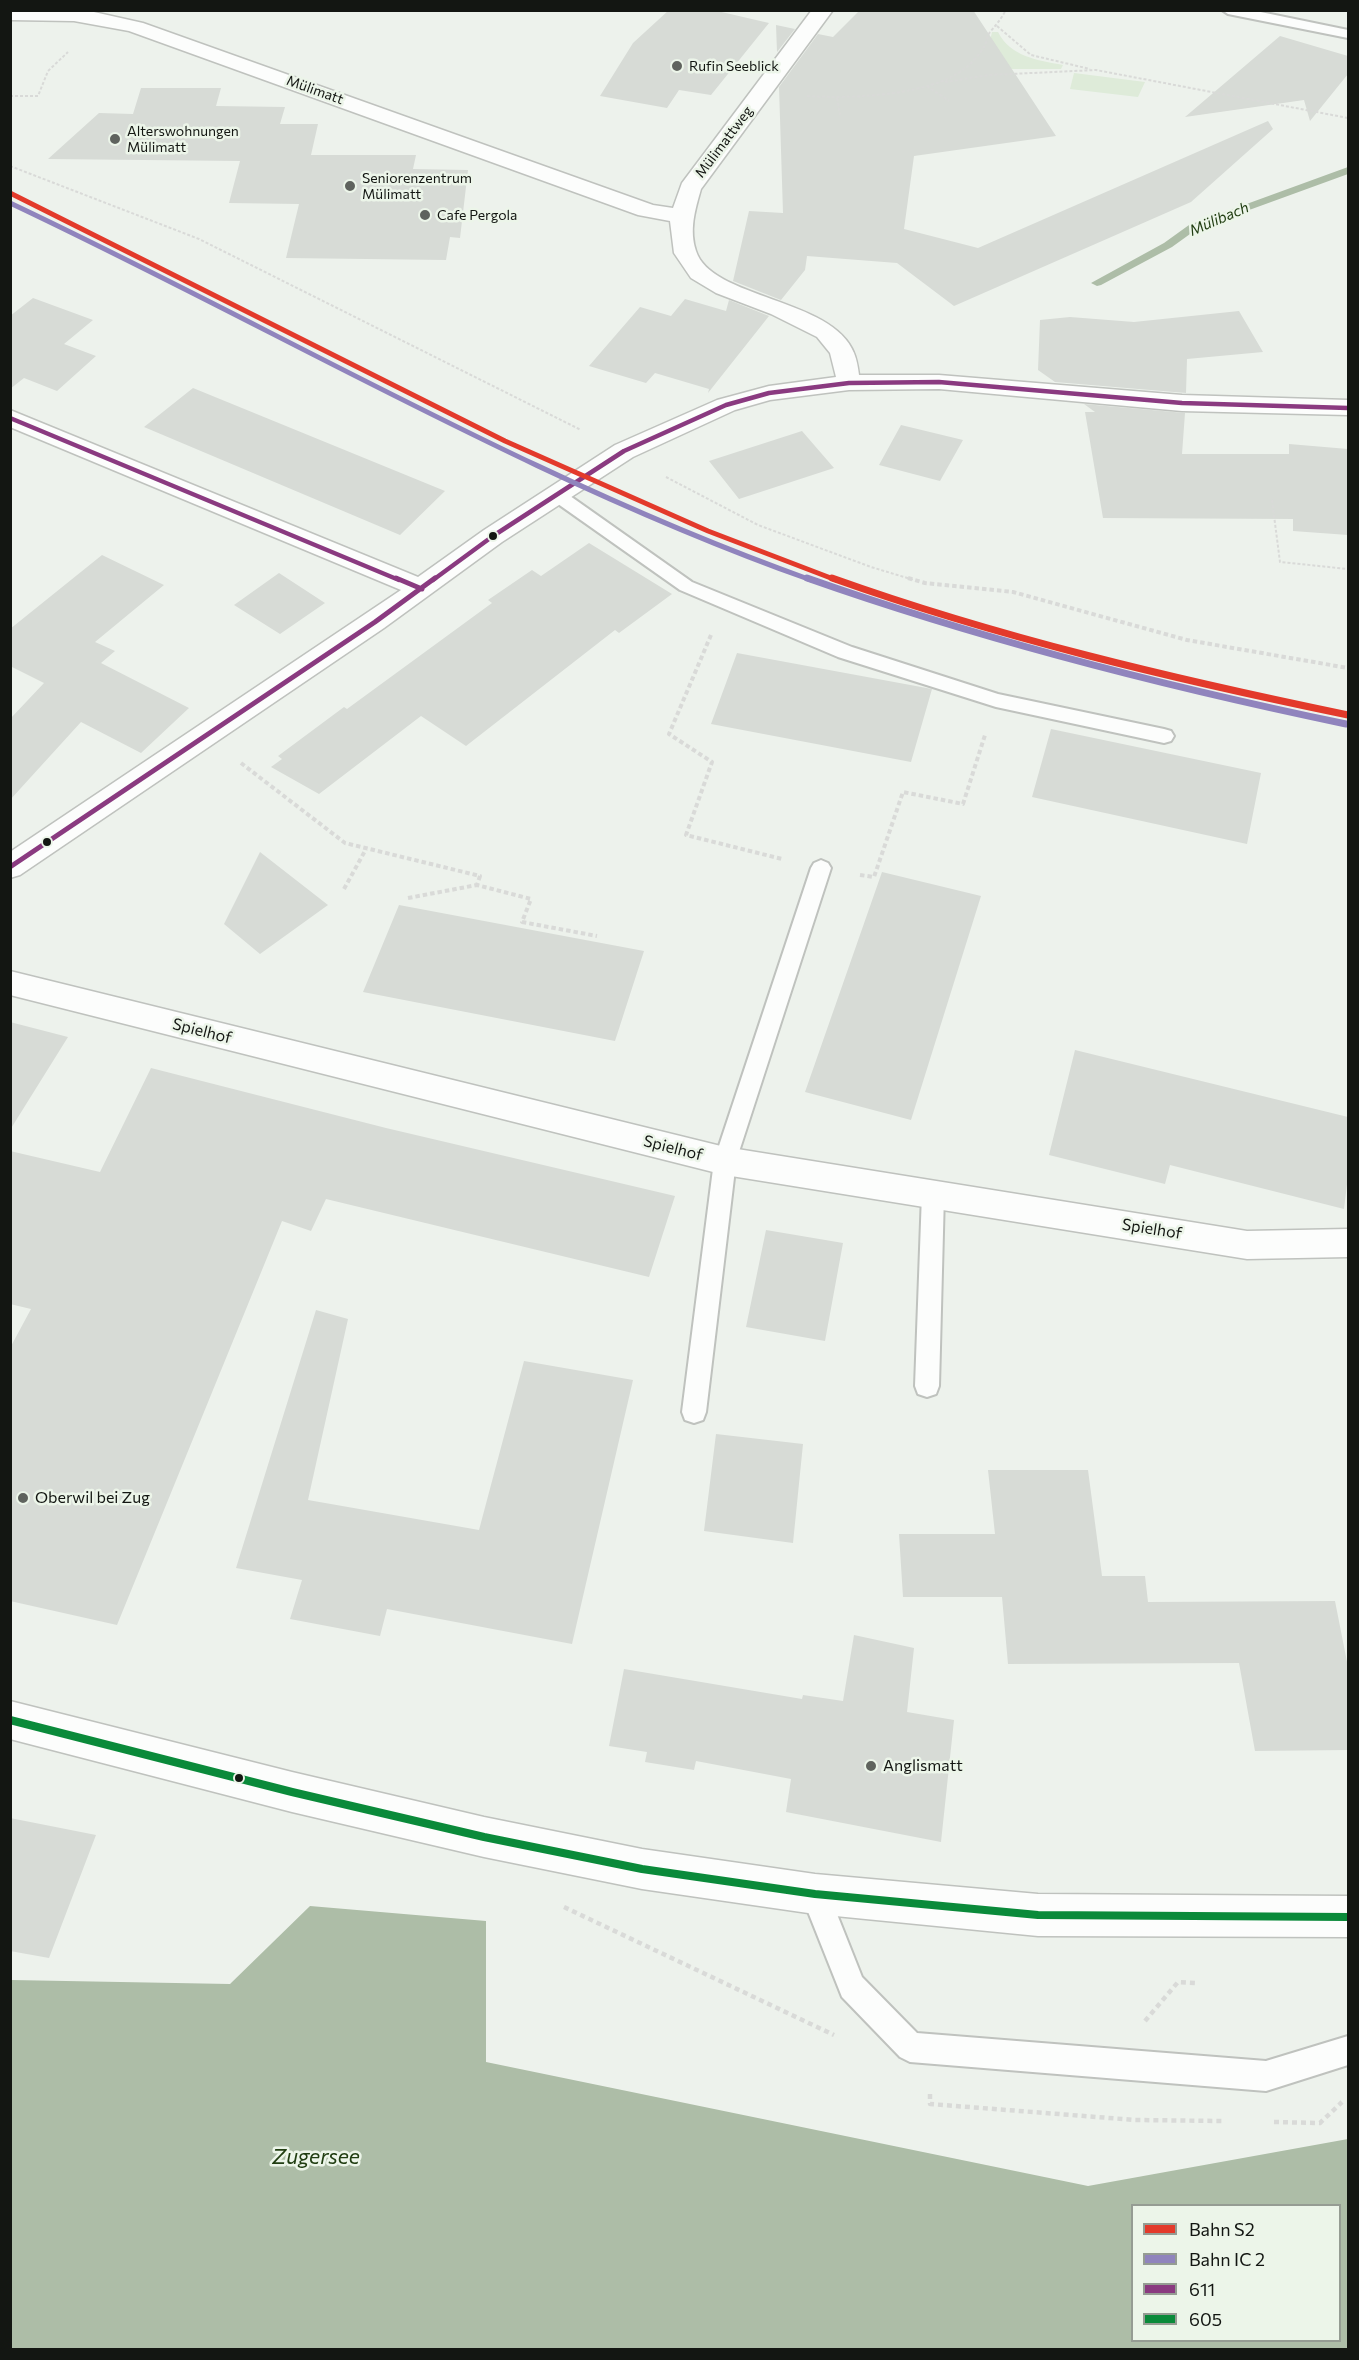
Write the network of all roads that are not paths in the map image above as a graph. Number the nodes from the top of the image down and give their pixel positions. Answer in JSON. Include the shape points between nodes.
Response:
{"nodes":[{"id":1,"x":823,"y":10,"type":"edge"},
{"id":2,"x":1228,"y":10,"type":"edge"},
{"id":3,"x":10,"y":14,"type":"edge"},
{"id":4,"x":1348,"y":34,"type":"edge"},
{"id":5,"x":682,"y":215,"type":"junction"},
{"id":6,"x":849,"y":383,"type":"junction"},
{"id":7,"x":1348,"y":408,"type":"edge"},
{"id":8,"x":10,"y":418,"type":"edge"},
{"id":9,"x":557,"y":495,"type":"junction"},
{"id":10,"x":422,"y":589,"type":"junction"},
{"id":11,"x":1164,"y":736,"type":"dead end"},
{"id":12,"x":10,"y":867,"type":"edge"},
{"id":13,"x":821,"y":868,"type":"road end"},
{"id":14,"x":10,"y":983,"type":"edge"},
{"id":15,"x":725,"y":1161,"type":"junction"},
{"id":16,"x":933,"y":1194,"type":"junction"},
{"id":17,"x":1348,"y":1243,"type":"edge"},
{"id":18,"x":927,"y":1386,"type":"dead end"},
{"id":19,"x":694,"y":1412,"type":"dead end"},
{"id":20,"x":10,"y":1720,"type":"edge"},
{"id":21,"x":815,"y":1894,"type":"junction"},
{"id":22,"x":1346,"y":1910,"type":"edge"},
{"id":23,"x":1348,"y":2051,"type":"edge"}],
"edges":[{"from":1,"to":5,"type":"street","name":"Mülimattweg","via":[[690,188]]},
{"from":2,"to":4,"type":"lane"},
{"from":3,"to":5,"type":"street","name":"Mülimatt","via":[[75,13],[106,18],[646,210]]},
{"from":5,"to":6,"type":"street","name":"Mülimattweg","via":[[685,253],[699,273],[825,333],[842,352]]},
{"from":6,"to":7,"type":"street","via":[[939,382],[1182,403]]},
{"from":6,"to":9,"type":"street","via":[[769,393],[726,405],[624,451]]},
{"from":8,"to":10,"type":"street"},
{"from":9,"to":10,"type":"street"},
{"from":9,"to":11,"type":"lane","via":[[686,585],[845,652],[996,700]]},
{"from":10,"to":12,"type":"street"},
{"from":13,"to":15,"type":"lane"},
{"from":14,"to":15,"type":"street","name":"Spielhof"},
{"from":15,"to":16,"type":"street","name":"Spielhof"},
{"from":15,"to":19,"type":"lane"},
{"from":16,"to":17,"type":"street","name":"Spielhof","via":[[1247,1245]]},
{"from":16,"to":18,"type":"lane"},
{"from":20,"to":21,"type":"street","via":[[484,1837],[642,1869]]},
{"from":21,"to":22,"type":"street","via":[[1038,1915]]},
{"from":21,"to":23,"type":"lane","via":[[852,1987],[910,2047],[1266,2076]]}]}
